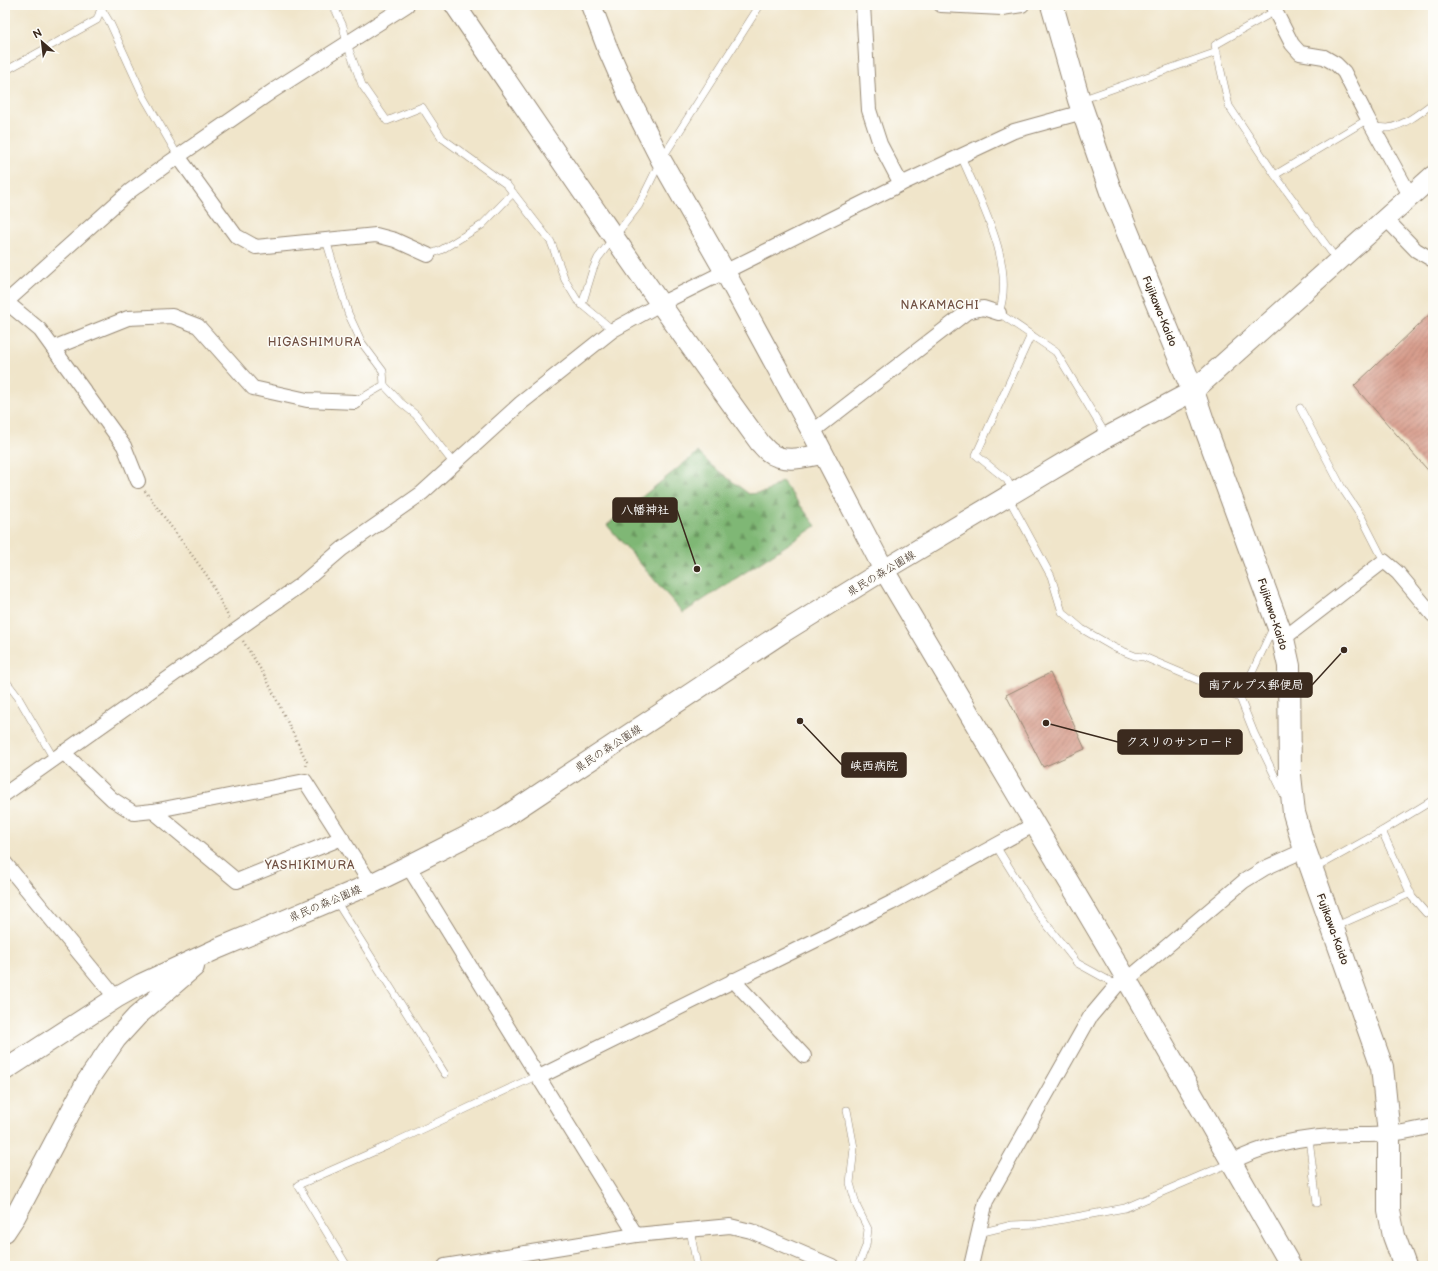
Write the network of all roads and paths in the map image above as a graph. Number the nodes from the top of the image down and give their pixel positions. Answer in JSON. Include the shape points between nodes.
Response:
{"nodes":[{"id":1,"x":331,"y":5,"type":"edge"},
{"id":2,"x":408,"y":5,"type":"edge"},
{"id":3,"x":456,"y":5,"type":"edge"},
{"id":4,"x":591,"y":5,"type":"edge"},
{"id":5,"x":760,"y":5,"type":"edge"},
{"id":6,"x":863,"y":5,"type":"edge"},
{"id":7,"x":941,"y":5,"type":"edge"},
{"id":8,"x":1022,"y":5,"type":"edge"},
{"id":9,"x":1052,"y":5,"type":"edge"},
{"id":10,"x":100,"y":6,"type":"edge"},
{"id":11,"x":1274,"y":8,"type":"edge"},
{"id":12,"x":347,"y":44,"type":"junction"},
{"id":13,"x":1217,"y":52,"type":"junction"},
{"id":14,"x":5,"y":71,"type":"edge"},
{"id":15,"x":1433,"y":103,"type":"edge"},
{"id":16,"x":1081,"y":106,"type":"junction"},
{"id":17,"x":1370,"y":123,"type":"junction"},
{"id":18,"x":178,"y":156,"type":"junction"},
{"id":19,"x":961,"y":156,"type":"junction"},
{"id":20,"x":661,"y":160,"type":"junction"},
{"id":21,"x":1275,"y":175,"type":"junction"},
{"id":22,"x":1433,"y":176,"type":"edge"},
{"id":23,"x":901,"y":184,"type":"junction"},
{"id":24,"x":513,"y":193,"type":"junction"},
{"id":25,"x":1410,"y":197,"type":"junction"},
{"id":26,"x":1386,"y":219,"type":"junction"},
{"id":27,"x":615,"y":237,"type":"junction"},
{"id":28,"x":326,"y":240,"type":"junction"},
{"id":29,"x":428,"y":255,"type":"joint"},
{"id":30,"x":1433,"y":260,"type":"edge"},
{"id":31,"x":1338,"y":261,"type":"junction"},
{"id":32,"x":725,"y":272,"type":"junction"},
{"id":33,"x":5,"y":302,"type":"edge"},
{"id":34,"x":660,"y":304,"type":"junction"},
{"id":35,"x":582,"y":305,"type":"junction"},
{"id":36,"x":1000,"y":313,"type":"junction"},
{"id":37,"x":613,"y":330,"type":"junction"},
{"id":38,"x":1031,"y":335,"type":"junction"},
{"id":39,"x":53,"y":348,"type":"junction"},
{"id":40,"x":384,"y":385,"type":"junction"},
{"id":41,"x":1193,"y":391,"type":"junction"},
{"id":42,"x":355,"y":402,"type":"joint"},
{"id":43,"x":1300,"y":408,"type":"dead end"},
{"id":44,"x":812,"y":432,"type":"junction"},
{"id":45,"x":1107,"y":437,"type":"junction"},
{"id":46,"x":822,"y":454,"type":"junction"},
{"id":47,"x":454,"y":464,"type":"junction"},
{"id":48,"x":138,"y":481,"type":"joint"},
{"id":49,"x":1011,"y":495,"type":"junction"},
{"id":50,"x":1384,"y":561,"type":"junction"},
{"id":51,"x":884,"y":570,"type":"junction"},
{"id":52,"x":1433,"y":615,"type":"edge"},
{"id":53,"x":1280,"y":629,"type":"junction"},
{"id":54,"x":236,"y":630,"type":"junction"},
{"id":55,"x":5,"y":680,"type":"edge"},
{"id":56,"x":1240,"y":698,"type":"junction"},
{"id":57,"x":58,"y":755,"type":"junction"},
{"id":58,"x":305,"y":781,"type":"junction"},
{"id":59,"x":5,"y":794,"type":"edge"},
{"id":60,"x":1433,"y":800,"type":"edge"},
{"id":61,"x":153,"y":811,"type":"junction"},
{"id":62,"x":1294,"y":813,"type":"junction"},
{"id":63,"x":1035,"y":824,"type":"junction"},
{"id":64,"x":1382,"y":831,"type":"junction"},
{"id":65,"x":342,"y":838,"type":"junction"},
{"id":66,"x":996,"y":846,"type":"junction"},
{"id":67,"x":1308,"y":860,"type":"junction"},
{"id":68,"x":5,"y":863,"type":"edge"},
{"id":69,"x":408,"y":866,"type":"junction"},
{"id":70,"x":371,"y":884,"type":"junction"},
{"id":71,"x":1411,"y":893,"type":"junction"},
{"id":72,"x":334,"y":899,"type":"junction"},
{"id":73,"x":1426,"y":913,"type":"dead end"},
{"id":74,"x":1332,"y":928,"type":"junction"},
{"id":75,"x":219,"y":948,"type":"junction"},
{"id":76,"x":733,"y":980,"type":"junction"},
{"id":77,"x":1122,"y":983,"type":"junction"},
{"id":78,"x":116,"y":998,"type":"junction"},
{"id":79,"x":804,"y":1056,"type":"dead end"},
{"id":80,"x":5,"y":1070,"type":"edge"},
{"id":81,"x":445,"y":1074,"type":"dead end"},
{"id":82,"x":538,"y":1076,"type":"junction"},
{"id":83,"x":847,"y":1110,"type":"dead end"},
{"id":84,"x":1433,"y":1126,"type":"edge"},
{"id":85,"x":1389,"y":1134,"type":"junction"},
{"id":86,"x":1309,"y":1139,"type":"junction"},
{"id":87,"x":1232,"y":1162,"type":"junction"},
{"id":88,"x":1317,"y":1203,"type":"dead end"},
{"id":89,"x":690,"y":1230,"type":"junction"},
{"id":90,"x":5,"y":1232,"type":"edge"},
{"id":91,"x":979,"y":1233,"type":"junction"},
{"id":92,"x":636,"y":1235,"type":"junction"},
{"id":93,"x":347,"y":1266,"type":"edge"},
{"id":94,"x":445,"y":1266,"type":"edge"},
{"id":95,"x":697,"y":1266,"type":"edge"},
{"id":96,"x":832,"y":1266,"type":"edge"},
{"id":97,"x":858,"y":1266,"type":"edge"},
{"id":98,"x":971,"y":1266,"type":"edge"},
{"id":99,"x":1291,"y":1266,"type":"edge"},
{"id":100,"x":1405,"y":1266,"type":"edge"}],
"edges":[{"from":1,"to":12,"type":"lane","via":[[343,26]]},
{"from":2,"to":12,"type":"street"},
{"from":3,"to":27,"type":"street"},
{"from":4,"to":20,"type":"street","via":[[610,54]]},
{"from":5,"to":20,"type":"lane"},
{"from":6,"to":23,"type":"street","via":[[868,110],[880,144]]},
{"from":7,"to":8,"type":"street","via":[[1002,8]]},
{"from":9,"to":16,"type":"main road","name":"Fujikawa-Kaido"},
{"from":10,"to":14,"type":"lane","via":[[97,20]]},
{"from":10,"to":18,"type":"lane","via":[[144,97]]},
{"from":11,"to":13,"type":"lane","via":[[1215,45]]},
{"from":11,"to":17,"type":"street","via":[[1292,44],[1300,53],[1324,57],[1344,72]]},
{"from":12,"to":18,"type":"street"},
{"from":12,"to":24,"type":"lane","via":[[362,85],[387,121],[422,107],[442,138],[507,185]]},
{"from":13,"to":16,"type":"lane"},
{"from":13,"to":21,"type":"lane","via":[[1229,106]]},
{"from":15,"to":17,"type":"lane","via":[[1402,124],[1388,128]]},
{"from":16,"to":19,"type":"street"},
{"from":16,"to":41,"type":"main road","name":"Fujikawa-Kaido","via":[[1111,192]]},
{"from":17,"to":21,"type":"lane"},
{"from":17,"to":25,"type":"street"},
{"from":18,"to":28,"type":"street","via":[[236,236],[256,247]]},
{"from":18,"to":33,"type":"street","via":[[130,191]]},
{"from":19,"to":23,"type":"street"},
{"from":19,"to":36,"type":"lane","via":[[995,236],[1004,277]]},
{"from":20,"to":27,"type":"lane","via":[[639,205]]},
{"from":20,"to":32,"type":"street"},
{"from":21,"to":31,"type":"lane"},
{"from":22,"to":25,"type":"street","name":"県民の森公園線"},
{"from":23,"to":32,"type":"street"},
{"from":24,"to":29,"type":"lane","via":[[482,225]]},
{"from":24,"to":35,"type":"lane","via":[[551,242],[565,280]]},
{"from":25,"to":26,"type":"street","name":"県民の森公園線"},
{"from":26,"to":30,"type":"street","via":[[1416,250]]},
{"from":26,"to":31,"type":"street","name":"県民の森公園線"},
{"from":27,"to":34,"type":"street"},
{"from":27,"to":35,"type":"lane","via":[[598,258]]},
{"from":28,"to":29,"type":"street","via":[[376,235],[395,240]]},
{"from":28,"to":40,"type":"lane","via":[[348,312],[362,343],[383,371]]},
{"from":31,"to":41,"type":"street","name":"県民の森公園線"},
{"from":32,"to":34,"type":"street"},
{"from":32,"to":44,"type":"street"},
{"from":33,"to":39,"type":"street","via":[[40,330]]},
{"from":34,"to":37,"type":"street"},
{"from":34,"to":46,"type":"street","via":[[760,443],[770,453],[782,458],[795,459]]},
{"from":35,"to":37,"type":"lane"},
{"from":36,"to":38,"type":"lane"},
{"from":36,"to":44,"type":"street","via":[[983,308],[967,312]]},
{"from":37,"to":47,"type":"street","via":[[520,403]]},
{"from":38,"to":45,"type":"lane","via":[[1056,352]]},
{"from":38,"to":49,"type":"lane","via":[[976,455],[1007,480]]},
{"from":39,"to":42,"type":"street","via":[[128,318],[172,316],[198,326],[252,388],[307,400]]},
{"from":39,"to":48,"type":"street","via":[[124,446]]},
{"from":40,"to":42,"type":"lane"},
{"from":40,"to":47,"type":"lane","via":[[416,415]]},
{"from":41,"to":45,"type":"street","name":"県民の森公園線"},
{"from":41,"to":53,"type":"main road","name":"Fujikawa-Kaido"},
{"from":43,"to":50,"type":"lane"},
{"from":44,"to":46,"type":"street"},
{"from":45,"to":49,"type":"street","name":"県民の森公園線"},
{"from":46,"to":51,"type":"street"},
{"from":47,"to":54,"type":"street","via":[[422,493],[342,549],[300,586]]},
{"from":48,"to":54,"type":"path","via":[[208,577]]},
{"from":49,"to":51,"type":"street","name":"県民の森公園線"},
{"from":49,"to":56,"type":"lane","via":[[1050,576],[1062,612],[1082,629],[1115,648],[1144,657]]},
{"from":50,"to":52,"type":"street","via":[[1398,573]]},
{"from":50,"to":53,"type":"street"},
{"from":51,"to":63,"type":"street"},
{"from":51,"to":69,"type":"street","name":"県民の森公園線","via":[[782,633],[503,818]]},
{"from":53,"to":56,"type":"lane"},
{"from":53,"to":62,"type":"main road","name":"Fujikawa-Kaido","via":[[1289,666],[1290,775]]},
{"from":54,"to":57,"type":"street"},
{"from":54,"to":58,"type":"path","via":[[266,678],[307,762]]},
{"from":55,"to":57,"type":"lane"},
{"from":56,"to":62,"type":"lane","via":[[1254,733]]},
{"from":57,"to":59,"type":"street"},
{"from":57,"to":61,"type":"street","via":[[112,799],[134,813]]},
{"from":58,"to":61,"type":"street"},
{"from":58,"to":65,"type":"street"},
{"from":60,"to":64,"type":"lane"},
{"from":61,"to":65,"type":"street","via":[[237,881]]},
{"from":62,"to":67,"type":"main road","name":"Fujikawa-Kaido"},
{"from":63,"to":66,"type":"street"},
{"from":63,"to":77,"type":"street"},
{"from":64,"to":67,"type":"lane"},
{"from":64,"to":71,"type":"lane"},
{"from":65,"to":70,"type":"street"},
{"from":66,"to":76,"type":"street","via":[[891,903]]},
{"from":66,"to":77,"type":"lane","via":[[1036,911],[1077,963]]},
{"from":67,"to":74,"type":"main road","name":"Fujikawa-Kaido"},
{"from":67,"to":77,"type":"street","via":[[1266,868],[1244,881]]},
{"from":68,"to":78,"type":"street"},
{"from":69,"to":70,"type":"street","name":"県民の森公園線"},
{"from":69,"to":82,"type":"street"},
{"from":70,"to":72,"type":"street","name":"県民の森公園線"},
{"from":71,"to":73,"type":"lane"},
{"from":71,"to":74,"type":"lane"},
{"from":72,"to":75,"type":"street","name":"県民の森公園線"},
{"from":72,"to":81,"type":"lane"},
{"from":74,"to":85,"type":"main road","name":"Fujikawa-Kaido","via":[[1382,1067]]},
{"from":75,"to":78,"type":"street","name":"県民の森公園線"},
{"from":75,"to":90,"type":"street","via":[[137,1016],[116,1039],[87,1081]]},
{"from":76,"to":79,"type":"street"},
{"from":76,"to":82,"type":"street"},
{"from":77,"to":87,"type":"street"},
{"from":77,"to":91,"type":"street","via":[[1090,1017],[986,1201]]},
{"from":78,"to":80,"type":"street","name":"県民の森公園線"},
{"from":82,"to":92,"type":"street"},
{"from":82,"to":93,"type":"lane","via":[[298,1185]]},
{"from":83,"to":97,"type":"lane","via":[[854,1148],[850,1183],[857,1207],[868,1229],[866,1246]]},
{"from":84,"to":85,"type":"street"},
{"from":85,"to":86,"type":"street"},
{"from":85,"to":100,"type":"main road","name":"Fujikawa-Kaido","via":[[1389,1212],[1394,1236]]},
{"from":86,"to":87,"type":"street","via":[[1245,1154]]},
{"from":86,"to":88,"type":"lane"},
{"from":87,"to":91,"type":"lane","via":[[1125,1208],[1037,1224],[1012,1225]]},
{"from":87,"to":99,"type":"street"},
{"from":89,"to":92,"type":"street"},
{"from":89,"to":95,"type":"lane"},
{"from":89,"to":96,"type":"street","via":[[730,1226],[751,1230]]},
{"from":91,"to":98,"type":"street"},
{"from":92,"to":94,"type":"street"}]}
